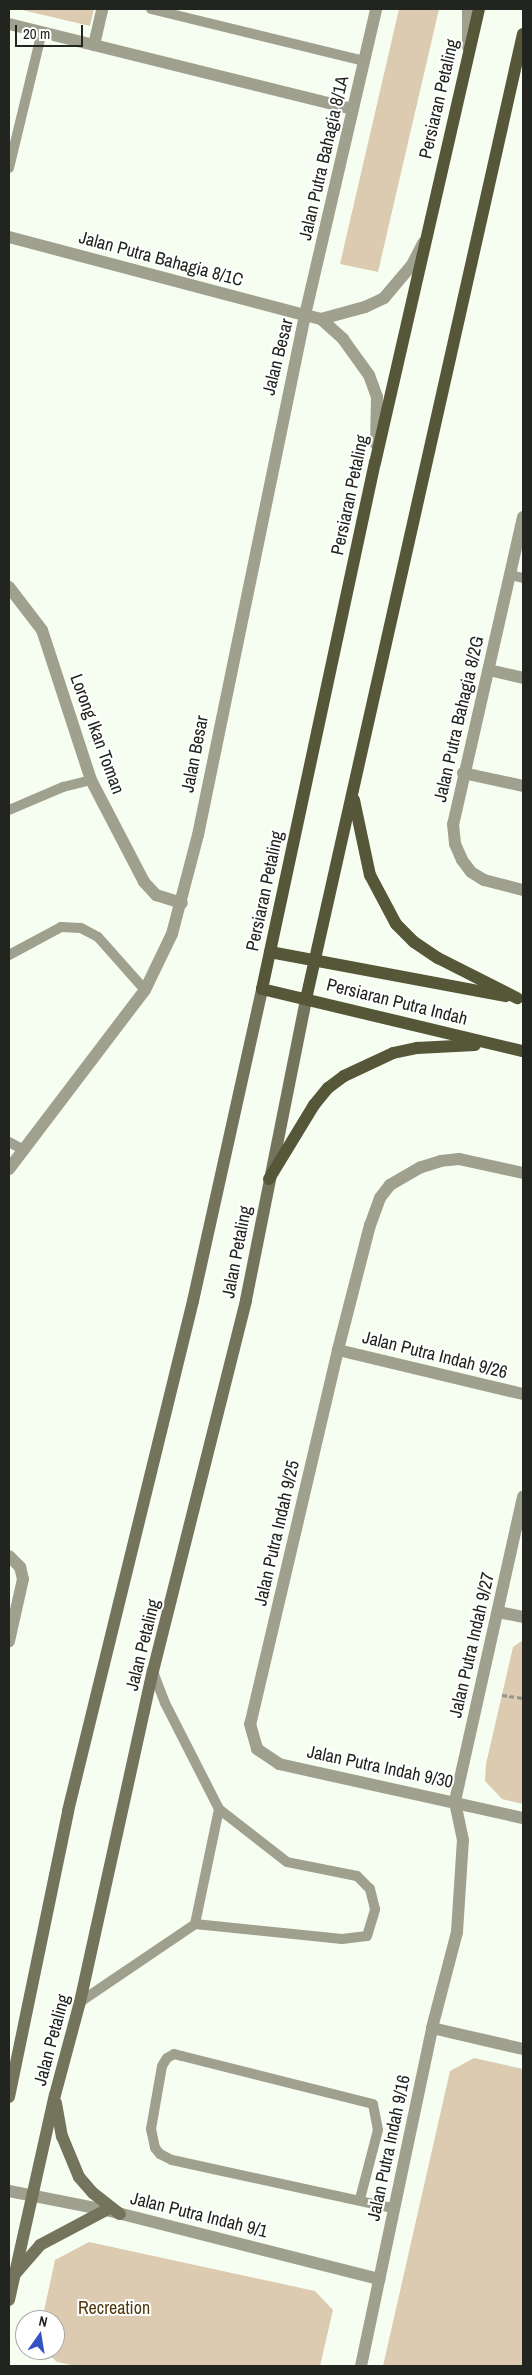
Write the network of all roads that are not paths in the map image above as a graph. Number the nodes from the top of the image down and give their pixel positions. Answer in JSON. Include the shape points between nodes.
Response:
{"nodes":[{"id":1,"x":102,"y":9,"type":"edge"},
{"id":2,"x":150,"y":9,"type":"edge"},
{"id":3,"x":376,"y":9,"type":"edge"},
{"id":4,"x":468,"y":9,"type":"edge"},
{"id":5,"x":479,"y":9,"type":"edge"},
{"id":6,"x":9,"y":24,"type":"edge"},
{"id":7,"x":42,"y":32,"type":"junction"},
{"id":8,"x":523,"y":34,"type":"edge"},
{"id":9,"x":94,"y":45,"type":"junction"},
{"id":10,"x":468,"y":50,"type":"junction"},
{"id":11,"x":364,"y":61,"type":"junction"},
{"id":12,"x":353,"y":109,"type":"junction"},
{"id":13,"x":9,"y":168,"type":"edge"},
{"id":14,"x":9,"y":237,"type":"edge"},
{"id":15,"x":425,"y":239,"type":"junction"},
{"id":16,"x":305,"y":315,"type":"junction"},
{"id":17,"x":321,"y":319,"type":"junction"},
{"id":18,"x":375,"y":462,"type":"junction"},
{"id":19,"x":523,"y":517,"type":"edge"},
{"id":20,"x":510,"y":575,"type":"junction"},
{"id":21,"x":523,"y":578,"type":"edge"},
{"id":22,"x":9,"y":587,"type":"edge"},
{"id":23,"x":488,"y":670,"type":"junction"},
{"id":24,"x":523,"y":678,"type":"edge"},
{"id":25,"x":463,"y":773,"type":"junction"},
{"id":26,"x":91,"y":780,"type":"junction"},
{"id":27,"x":523,"y":786,"type":"edge"},
{"id":28,"x":353,"y":793,"type":"junction"},
{"id":29,"x":9,"y":810,"type":"edge"},
{"id":30,"x":523,"y":890,"type":"edge"},
{"id":31,"x":182,"y":904,"type":"junction"},
{"id":32,"x":270,"y":952,"type":"junction"},
{"id":33,"x":9,"y":955,"type":"edge"},
{"id":34,"x":315,"y":962,"type":"junction"},
{"id":35,"x":262,"y":989,"type":"junction"},
{"id":36,"x":145,"y":990,"type":"junction"},
{"id":37,"x":306,"y":999,"type":"junction"},
{"id":38,"x":520,"y":999,"type":"edge"},
{"id":39,"x":507,"y":1047,"type":"junction"},
{"id":40,"x":523,"y":1050,"type":"edge"},
{"id":41,"x":9,"y":1142,"type":"edge"},
{"id":42,"x":22,"y":1149,"type":"junction"},
{"id":43,"x":9,"y":1169,"type":"edge"},
{"id":44,"x":523,"y":1173,"type":"edge"},
{"id":45,"x":268,"y":1179,"type":"junction"},
{"id":46,"x":338,"y":1350,"type":"junction"},
{"id":47,"x":523,"y":1394,"type":"edge"},
{"id":48,"x":523,"y":1497,"type":"edge"},
{"id":49,"x":9,"y":1556,"type":"edge"},
{"id":50,"x":498,"y":1612,"type":"junction"},
{"id":51,"x":523,"y":1617,"type":"edge"},
{"id":52,"x":9,"y":1641,"type":"edge"},
{"id":53,"x":153,"y":1671,"type":"junction"},
{"id":54,"x":250,"y":1724,"type":"joint"},
{"id":55,"x":455,"y":1802,"type":"junction"},
{"id":56,"x":219,"y":1809,"type":"junction"},
{"id":57,"x":523,"y":1818,"type":"edge"},
{"id":58,"x":196,"y":1924,"type":"junction"},
{"id":59,"x":80,"y":2002,"type":"junction"},
{"id":60,"x":432,"y":2028,"type":"junction"},
{"id":61,"x":523,"y":2049,"type":"edge"},
{"id":62,"x":55,"y":2095,"type":"junction"},
{"id":63,"x":9,"y":2097,"type":"edge"},
{"id":64,"x":9,"y":2191,"type":"edge"},
{"id":65,"x":32,"y":2196,"type":"junction"},
{"id":66,"x":360,"y":2199,"type":"junction"},
{"id":67,"x":393,"y":2208,"type":"junction"},
{"id":68,"x":106,"y":2210,"type":"junction"},
{"id":69,"x":120,"y":2214,"type":"junction"},
{"id":70,"x":15,"y":2274,"type":"junction"},
{"id":71,"x":379,"y":2278,"type":"junction"},
{"id":72,"x":9,"y":2300,"type":"edge"},
{"id":73,"x":361,"y":2366,"type":"edge"}],
"edges":[{"from":1,"to":9,"type":"street"},
{"from":2,"to":11,"type":"lane"},
{"from":3,"to":11,"type":"street","name":"Jalan Putra Bahagia 8/1A"},
{"from":4,"to":10,"type":"street"},
{"from":5,"to":10,"type":"main road","name":"Persiaran Petaling"},
{"from":6,"to":7,"type":"street"},
{"from":7,"to":9,"type":"street"},
{"from":7,"to":13,"type":"lane"},
{"from":8,"to":28,"type":"main road"},
{"from":9,"to":12,"type":"street"},
{"from":10,"to":15,"type":"main road","name":"Persiaran Petaling"},
{"from":11,"to":12,"type":"street","name":"Jalan Putra Bahagia 8/1A"},
{"from":12,"to":16,"type":"street","name":"Jalan Putra Bahagia 8/1A"},
{"from":14,"to":16,"type":"street","name":"Jalan Putra Bahagia 8/1C"},
{"from":15,"to":17,"type":"street","via":[[412,265],[384,298],[366,307]]},
{"from":15,"to":18,"type":"main road","name":"Persiaran Petaling"},
{"from":16,"to":17,"type":"street","name":"Jalan Besar"},
{"from":16,"to":31,"type":"street","name":"Jalan Besar"},
{"from":17,"to":18,"type":"street","via":[[354,354],[369,375],[378,397]]},
{"from":18,"to":32,"type":"main road","name":"Persiaran Petaling"},
{"from":19,"to":20,"type":"street","name":"Jalan Putra Bahagia 8/2G"},
{"from":20,"to":21,"type":"lane"},
{"from":20,"to":23,"type":"street","name":"Jalan Putra Bahagia 8/2G"},
{"from":22,"to":26,"type":"street","name":"Lorong Ikan Toman","via":[[42,630]]},
{"from":23,"to":24,"type":"street"},
{"from":23,"to":25,"type":"street","name":"Jalan Putra Bahagia 8/2G"},
{"from":25,"to":27,"type":"street"},
{"from":25,"to":30,"type":"street","name":"Jalan Putra Bahagia 8/2G","via":[[453,824],[455,844],[462,860],[484,880]]},
{"from":26,"to":29,"type":"lane","via":[[63,787]]},
{"from":26,"to":31,"type":"street","name":"Lorong Ikan Toman","via":[[144,882],[156,895]]},
{"from":28,"to":34,"type":"main road"},
{"from":28,"to":38,"type":"main road","via":[[370,875],[396,924],[414,942],[438,958]]},
{"from":31,"to":36,"type":"street","name":"Jalan Besar"},
{"from":32,"to":34,"type":"main road","name":"Persiaran Putra Indah"},
{"from":32,"to":35,"type":"main road","name":"Persiaran Petaling"},
{"from":33,"to":36,"type":"lane","via":[[62,927],[80,928],[98,937]]},
{"from":34,"to":37,"type":"main road"},
{"from":34,"to":38,"type":"main road","name":"Persiaran Putra Indah"},
{"from":35,"to":37,"type":"main road","name":"Persiaran Putra Indah"},
{"from":35,"to":63,"type":"main road","name":"Jalan Petaling","via":[[193,1301],[68,1810]]},
{"from":36,"to":42,"type":"street","name":"Jalan Besar"},
{"from":37,"to":39,"type":"main road","name":"Persiaran Putra Indah"},
{"from":37,"to":45,"type":"main road","name":"Jalan Petaling"},
{"from":39,"to":40,"type":"main road","name":"Persiaran Putra Indah"},
{"from":39,"to":45,"type":"main road","via":[[459,1044],[418,1048],[393,1053],[358,1067],[328,1088]]},
{"from":41,"to":42,"type":"lane"},
{"from":42,"to":43,"type":"street","name":"Jalan Besar"},
{"from":44,"to":46,"type":"street","name":"Jalan Putra Indah 9/25","via":[[460,1158],[421,1167],[390,1185],[380,1198],[370,1225]]},
{"from":45,"to":53,"type":"main road","name":"Jalan Petaling","via":[[246,1300]]},
{"from":46,"to":47,"type":"street","name":"Jalan Putra Indah 9/26"},
{"from":46,"to":54,"type":"street","name":"Jalan Putra Indah 9/25"},
{"from":48,"to":50,"type":"street","name":"Jalan Putra Indah 9/27"},
{"from":49,"to":52,"type":"street","via":[[20,1568],[23,1579]]},
{"from":50,"to":51,"type":"street"},
{"from":50,"to":55,"type":"street","name":"Jalan Putra Indah 9/27"},
{"from":53,"to":56,"type":"lane","via":[[165,1703]]},
{"from":53,"to":59,"type":"main road","name":"Jalan Petaling"},
{"from":54,"to":55,"type":"street","name":"Jalan Putra Indah 9/30","via":[[257,1749],[280,1764]]},
{"from":55,"to":57,"type":"street","name":"Jalan Putra Indah 9/30"},
{"from":55,"to":60,"type":"street","name":"Jalan Putra Indah 9/16","via":[[463,1840],[457,1932]]},
{"from":56,"to":58,"type":"lane"},
{"from":56,"to":58,"type":"lane","via":[[287,1862],[357,1876],[370,1889],[376,1909],[366,1936],[342,1939]]},
{"from":58,"to":59,"type":"lane"},
{"from":59,"to":62,"type":"main road","name":"Jalan Petaling"},
{"from":60,"to":61,"type":"street"},
{"from":60,"to":67,"type":"street","name":"Jalan Putra Indah 9/16"},
{"from":62,"to":65,"type":"main road","name":"Jalan Petaling"},
{"from":62,"to":69,"type":"main road","via":[[62,2136],[79,2177],[93,2194]]},
{"from":64,"to":65,"type":"street","name":"Jalan Putra Indah 9/1"},
{"from":65,"to":68,"type":"street","name":"Jalan Putra Indah 9/1"},
{"from":65,"to":70,"type":"main road","name":"Jalan Petaling"},
{"from":66,"to":66,"type":"lane","via":[[172,2160],[160,2154],[154,2148],[151,2129],[162,2066],[167,2058],[182,2056],[373,2104],[378,2130]]},
{"from":66,"to":67,"type":"lane"},
{"from":67,"to":71,"type":"street","name":"Jalan Putra Indah 9/16"},
{"from":68,"to":69,"type":"street","name":"Jalan Putra Indah 9/1"},
{"from":68,"to":70,"type":"main road","via":[[40,2245]]},
{"from":69,"to":71,"type":"street","name":"Jalan Putra Indah 9/1"},
{"from":70,"to":72,"type":"main road","name":"Jalan Petaling"},
{"from":71,"to":73,"type":"street","name":"Jalan Putra Indah 9/16"}]}
